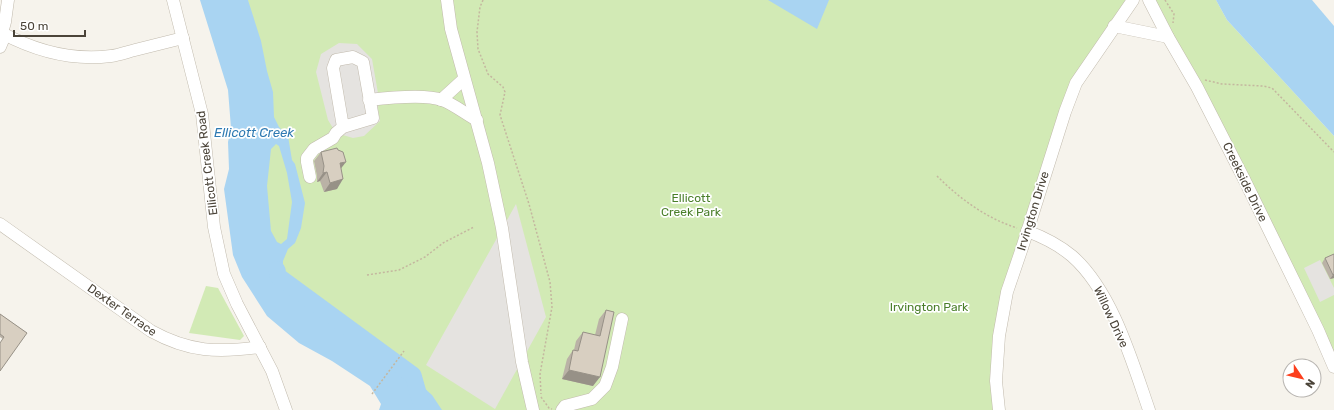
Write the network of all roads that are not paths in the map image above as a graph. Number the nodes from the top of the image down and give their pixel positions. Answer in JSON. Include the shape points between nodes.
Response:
{"nodes":[{"id":1,"x":8,"y":0,"type":"edge"},
{"id":2,"x":173,"y":0,"type":"edge"},
{"id":3,"x":447,"y":0,"type":"edge"},
{"id":4,"x":1133,"y":0,"type":"edge"},
{"id":5,"x":1149,"y":0,"type":"edge"},
{"id":6,"x":1114,"y":26,"type":"junction"},
{"id":7,"x":2,"y":34,"type":"edge"},
{"id":8,"x":1168,"y":37,"type":"junction"},
{"id":9,"x":182,"y":38,"type":"junction"},
{"id":10,"x":0,"y":47,"type":"edge"},
{"id":11,"x":464,"y":79,"type":"junction"},
{"id":12,"x":370,"y":100,"type":"junction"},
{"id":13,"x":441,"y":100,"type":"junction"},
{"id":14,"x":477,"y":120,"type":"junction"},
{"id":15,"x":343,"y":127,"type":"junction"},
{"id":16,"x":310,"y":177,"type":"dead end"},
{"id":17,"x":0,"y":224,"type":"edge"},
{"id":18,"x":1027,"y":231,"type":"junction"},
{"id":19,"x":622,"y":319,"type":"dead end"},
{"id":20,"x":260,"y":347,"type":"junction"},
{"id":21,"x":1334,"y":367,"type":"edge"},
{"id":22,"x":286,"y":410,"type":"edge"},
{"id":23,"x":533,"y":410,"type":"edge"},
{"id":24,"x":562,"y":410,"type":"edge"},
{"id":25,"x":999,"y":410,"type":"edge"},
{"id":26,"x":1149,"y":410,"type":"edge"}],
"edges":[{"from":1,"to":7,"type":"street"},
{"from":2,"to":9,"type":"street","name":"Ellicott Creek Road"},
{"from":3,"to":11,"type":"street","via":[[451,29]]},
{"from":4,"to":6,"type":"street","name":"Irvington Drive"},
{"from":5,"to":8,"type":"street","name":"Creekside Drive"},
{"from":6,"to":8,"type":"street"},
{"from":6,"to":18,"type":"street","name":"Irvington Drive","via":[[1076,83]]},
{"from":7,"to":9,"type":"street","via":[[34,49],[76,58],[113,56]]},
{"from":7,"to":10,"type":"street"},
{"from":8,"to":21,"type":"street","name":"Creekside Drive","via":[[1244,179]]},
{"from":9,"to":20,"type":"street","name":"Ellicott Creek Road","via":[[202,114],[214,228],[224,274]]},
{"from":11,"to":13,"type":"street"},
{"from":11,"to":14,"type":"street"},
{"from":12,"to":13,"type":"street","via":[[402,97]]},
{"from":12,"to":15,"type":"street","via":[[373,118]]},
{"from":12,"to":15,"type":"street","via":[[363,62],[353,57],[336,60],[333,68]]},
{"from":13,"to":14,"type":"street"},
{"from":14,"to":23,"type":"street","via":[[502,228],[522,362]]},
{"from":15,"to":16,"type":"street","via":[[336,133],[335,143],[314,149],[307,158]]},
{"from":17,"to":20,"type":"street","name":"Dexter Terrace","via":[[152,332],[166,339],[198,349],[237,350]]},
{"from":18,"to":25,"type":"street","name":"Irvington Drive","via":[[1006,292],[999,336],[996,381]]},
{"from":18,"to":26,"type":"street","name":"Willow Drive","via":[[1058,245],[1085,268],[1095,282],[1118,326]]},
{"from":19,"to":24,"type":"street","via":[[612,367],[605,386],[592,399],[565,406]]},
{"from":20,"to":22,"type":"street","name":"Ellicott Creek Road"}]}
